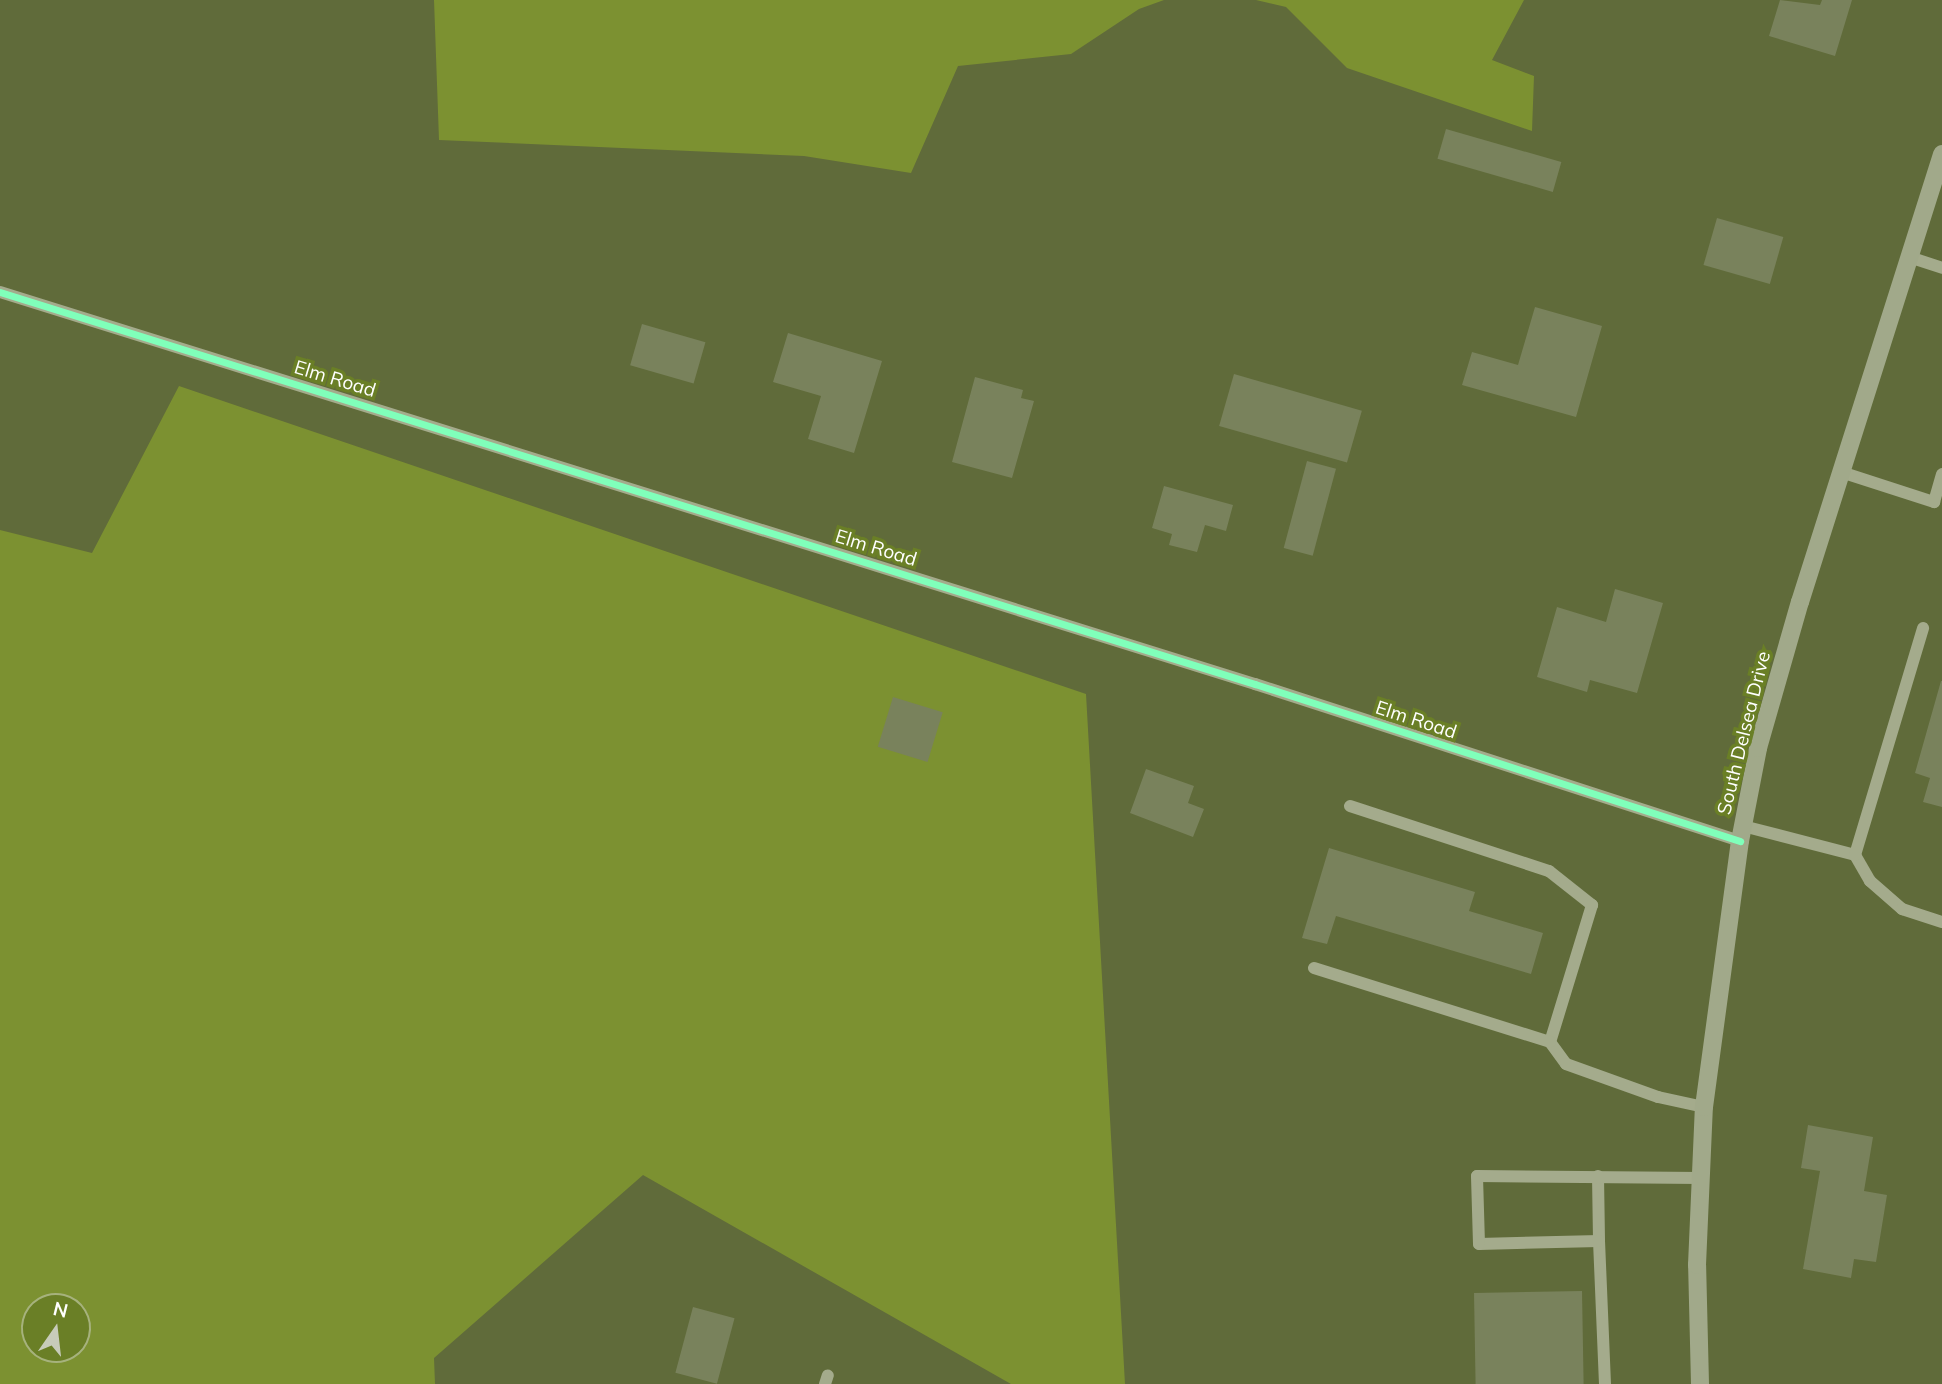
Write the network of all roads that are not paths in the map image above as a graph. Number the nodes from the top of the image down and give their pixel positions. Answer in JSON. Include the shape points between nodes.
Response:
{"nodes":[{"id":1,"x":1942,"y":154,"type":"edge"},
{"id":2,"x":1936,"y":196,"type":"edge"},
{"id":3,"x":1909,"y":257,"type":"junction"},
{"id":4,"x":1942,"y":268,"type":"edge"},
{"id":5,"x":0,"y":292,"type":"edge"},
{"id":6,"x":1841,"y":472,"type":"junction"},
{"id":7,"x":1942,"y":474,"type":"edge"},
{"id":8,"x":1923,"y":628,"type":"dead end"},
{"id":9,"x":1350,"y":806,"type":"dead end"},
{"id":10,"x":1742,"y":833,"type":"junction"},
{"id":11,"x":1855,"y":855,"type":"junction"},
{"id":12,"x":1942,"y":922,"type":"edge"},
{"id":13,"x":1314,"y":968,"type":"dead end"},
{"id":14,"x":1549,"y":1042,"type":"junction"},
{"id":15,"x":1704,"y":1107,"type":"junction"},
{"id":16,"x":1598,"y":1176,"type":"junction"},
{"id":17,"x":1701,"y":1178,"type":"junction"},
{"id":18,"x":1599,"y":1241,"type":"junction"},
{"id":19,"x":1605,"y":1384,"type":"edge"},
{"id":20,"x":1700,"y":1384,"type":"edge"}],
"edges":[{"from":1,"to":2,"type":"main road","name":"South Delsea Drive"},
{"from":2,"to":3,"type":"main road","name":"South Delsea Drive"},
{"from":3,"to":4,"type":"street"},
{"from":3,"to":6,"type":"main road","name":"South Delsea Drive"},
{"from":5,"to":10,"type":"street","name":"Elm Road"},
{"from":6,"to":7,"type":"street","via":[[1934,502]]},
{"from":6,"to":10,"type":"main road","name":"South Delsea Drive","via":[[1762,734]]},
{"from":8,"to":11,"type":"street"},
{"from":9,"to":14,"type":"street","via":[[1549,870],[1592,905]]},
{"from":10,"to":11,"type":"street","name":"Elm Road"},
{"from":10,"to":15,"type":"main road","name":"South Delsea Drive"},
{"from":11,"to":12,"type":"street","via":[[1870,881],[1902,909]]},
{"from":13,"to":14,"type":"street"},
{"from":14,"to":15,"type":"street","via":[[1566,1064],[1658,1097]]},
{"from":15,"to":17,"type":"main road","name":"South Delsea Drive"},
{"from":16,"to":17,"type":"street"},
{"from":16,"to":18,"type":"street"},
{"from":16,"to":18,"type":"street","via":[[1477,1176],[1479,1244]]},
{"from":17,"to":20,"type":"main road","name":"South Delsea Drive","via":[[1697,1265]]},
{"from":18,"to":19,"type":"street"}]}
